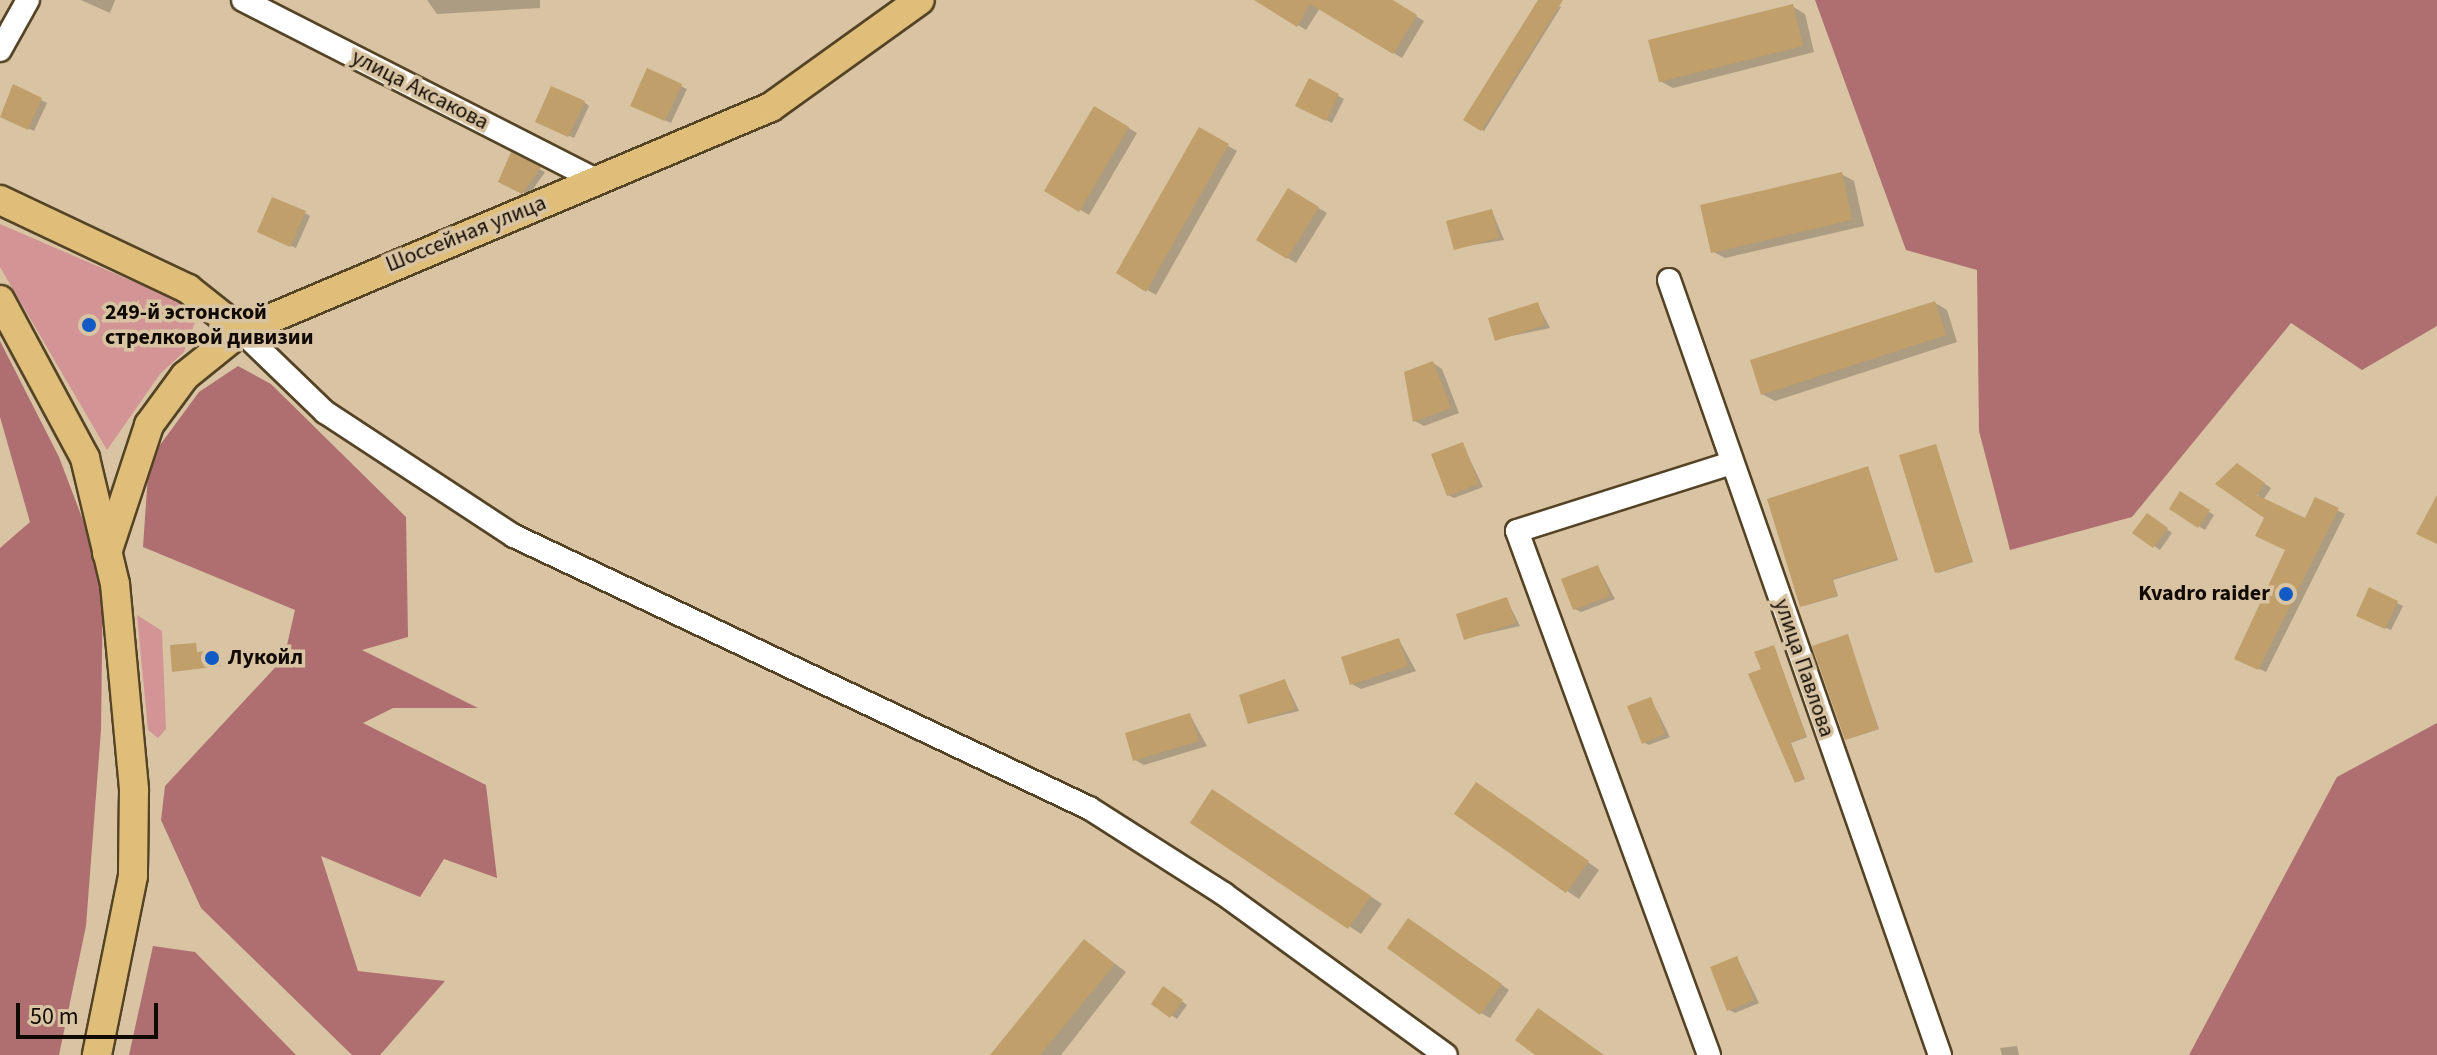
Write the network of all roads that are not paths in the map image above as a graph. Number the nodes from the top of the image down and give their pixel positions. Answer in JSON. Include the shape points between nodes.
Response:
{"nodes":[{"id":1,"x":28,"y":0,"type":"edge"},
{"id":2,"x":243,"y":0,"type":"edge"},
{"id":3,"x":920,"y":0,"type":"edge"},
{"id":4,"x":0,"y":50,"type":"edge"},
{"id":5,"x":597,"y":180,"type":"junction"},
{"id":6,"x":0,"y":200,"type":"edge"},
{"id":7,"x":1669,"y":280,"type":"dead end"},
{"id":8,"x":0,"y":300,"type":"edge"},
{"id":9,"x":241,"y":331,"type":"junction"},
{"id":10,"x":1731,"y":463,"type":"junction"},
{"id":11,"x":107,"y":553,"type":"junction"},
{"id":12,"x":97,"y":1055,"type":"edge"},
{"id":13,"x":1446,"y":1055,"type":"edge"},
{"id":14,"x":1709,"y":1055,"type":"edge"},
{"id":15,"x":1940,"y":1055,"type":"edge"}],
"edges":[{"from":1,"to":4,"type":"street"},
{"from":2,"to":5,"type":"street","name":"улица Аксакова"},
{"from":3,"to":5,"type":"main road","name":"Шоссейная улица","via":[[771,107]]},
{"from":5,"to":9,"type":"main road","name":"Шоссейная улица"},
{"from":6,"to":9,"type":"main road","via":[[188,289]]},
{"from":7,"to":10,"type":"street","name":"улица Павлова"},
{"from":8,"to":11,"type":"main road","via":[[85,458]]},
{"from":9,"to":11,"type":"main road","name":"Шоссейная улица","via":[[185,376],[149,425]]},
{"from":9,"to":13,"type":"street","via":[[325,412],[500,528],[776,666],[1089,808],[1224,894]]},
{"from":10,"to":14,"type":"street","via":[[1517,531]]},
{"from":10,"to":15,"type":"street","name":"улица Павлова"},
{"from":11,"to":12,"type":"main road","via":[[134,790],[133,876]]}]}
